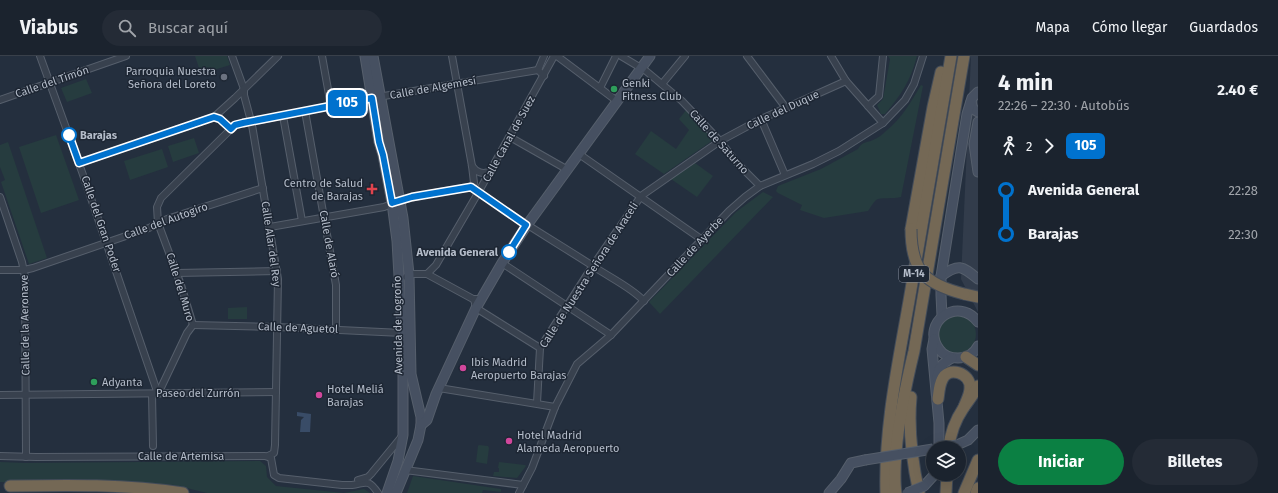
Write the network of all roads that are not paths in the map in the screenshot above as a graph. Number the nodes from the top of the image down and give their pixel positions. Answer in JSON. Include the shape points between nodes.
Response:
{"nodes":[{"id":1,"x":40,"y":56,"type":"edge"},
{"id":2,"x":126,"y":56,"type":"edge"},
{"id":3,"x":232,"y":56,"type":"edge"},
{"id":4,"x":278,"y":56,"type":"edge"},
{"id":5,"x":322,"y":56,"type":"edge"},
{"id":6,"x":365,"y":56,"type":"edge"},
{"id":7,"x":373,"y":56,"type":"edge"},
{"id":8,"x":452,"y":56,"type":"edge"},
{"id":9,"x":544,"y":56,"type":"edge"},
{"id":10,"x":554,"y":56,"type":"edge"},
{"id":11,"x":558,"y":56,"type":"edge"},
{"id":12,"x":616,"y":56,"type":"edge"},
{"id":13,"x":621,"y":56,"type":"edge"},
{"id":14,"x":650,"y":56,"type":"edge"},
{"id":15,"x":685,"y":56,"type":"edge"},
{"id":16,"x":747,"y":56,"type":"edge"},
{"id":17,"x":831,"y":56,"type":"edge"},
{"id":18,"x":924,"y":56,"type":"edge"},
{"id":19,"x":945,"y":56,"type":"edge"},
{"id":20,"x":951,"y":56,"type":"edge"},
{"id":21,"x":964,"y":56,"type":"edge"},
{"id":22,"x":884,"y":57,"type":"edge"},
{"id":23,"x":641,"y":69,"type":"junction"},
{"id":24,"x":538,"y":70,"type":"junction"},
{"id":25,"x":544,"y":76,"type":"junction"},
{"id":26,"x":846,"y":81,"type":"junction"},
{"id":27,"x":50,"y":83,"type":"junction"},
{"id":28,"x":458,"y":84,"type":"junction"},
{"id":29,"x":662,"y":84,"type":"junction"},
{"id":30,"x":600,"y":88,"type":"junction"},
{"id":31,"x":244,"y":89,"type":"junction"},
{"id":32,"x":978,"y":92,"type":"edge"},
{"id":33,"x":376,"y":98,"type":"junction"},
{"id":34,"x":0,"y":100,"type":"edge"},
{"id":35,"x":617,"y":101,"type":"junction"},
{"id":36,"x":971,"y":102,"type":"junction"},
{"id":37,"x":331,"y":106,"type":"junction"},
{"id":38,"x":868,"y":106,"type":"junction"},
{"id":39,"x":786,"y":108,"type":"junction"},
{"id":40,"x":305,"y":111,"type":"junction"},
{"id":41,"x":978,"y":113,"type":"edge"},
{"id":42,"x":282,"y":116,"type":"junction"},
{"id":43,"x":214,"y":117,"type":"junction"},
{"id":44,"x":761,"y":119,"type":"junction"},
{"id":45,"x":252,"y":121,"type":"junction"},
{"id":46,"x":978,"y":122,"type":"edge"},
{"id":47,"x":883,"y":123,"type":"junction"},
{"id":48,"x":231,"y":129,"type":"junction"},
{"id":49,"x":964,"y":133,"type":"junction"},
{"id":50,"x":510,"y":137,"type":"junction"},
{"id":51,"x":720,"y":140,"type":"junction"},
{"id":52,"x":579,"y":154,"type":"junction"},
{"id":53,"x":79,"y":163,"type":"junction"},
{"id":54,"x":472,"y":166,"type":"junction"},
{"id":55,"x":568,"y":170,"type":"junction"},
{"id":56,"x":490,"y":172,"type":"junction"},
{"id":57,"x":978,"y":172,"type":"edge"},
{"id":58,"x":785,"y":175,"type":"junction"},
{"id":59,"x":760,"y":186,"type":"junction"},
{"id":60,"x":471,"y":187,"type":"junction"},
{"id":61,"x":263,"y":188,"type":"junction"},
{"id":62,"x":478,"y":193,"type":"junction"},
{"id":63,"x":641,"y":196,"type":"junction"},
{"id":64,"x":0,"y":197,"type":"edge"},
{"id":65,"x":396,"y":201,"type":"junction"},
{"id":66,"x":325,"y":217,"type":"junction"},
{"id":67,"x":302,"y":221,"type":"junction"},
{"id":68,"x":158,"y":223,"type":"junction"},
{"id":69,"x":526,"y":225,"type":"junction"},
{"id":70,"x":270,"y":227,"type":"junction"},
{"id":71,"x":701,"y":239,"type":"junction"},
{"id":72,"x":107,"y":243,"type":"junction"},
{"id":73,"x":502,"y":263,"type":"junction"},
{"id":74,"x":593,"y":266,"type":"junction"},
{"id":75,"x":0,"y":270,"type":"edge"},
{"id":76,"x":24,"y":270,"type":"junction"},
{"id":77,"x":277,"y":271,"type":"junction"},
{"id":78,"x":176,"y":273,"type":"junction"},
{"id":79,"x":409,"y":274,"type":"junction"},
{"id":80,"x":427,"y":274,"type":"junction"},
{"id":81,"x":941,"y":276,"type":"junction"},
{"id":82,"x":978,"y":279,"type":"edge"},
{"id":83,"x":400,"y":284,"type":"junction"},
{"id":84,"x":941,"y":295,"type":"junction"},
{"id":85,"x":978,"y":297,"type":"edge"},
{"id":86,"x":644,"y":300,"type":"junction"},
{"id":87,"x":475,"y":304,"type":"junction"},
{"id":88,"x":567,"y":305,"type":"junction"},
{"id":89,"x":957,"y":311,"type":"junction"},
{"id":90,"x":942,"y":316,"type":"junction"},
{"id":91,"x":978,"y":322,"type":"edge"},
{"id":92,"x":193,"y":325,"type":"junction"},
{"id":93,"x":277,"y":327,"type":"junction"},
{"id":94,"x":336,"y":330,"type":"junction"},
{"id":95,"x":402,"y":333,"type":"junction"},
{"id":96,"x":611,"y":335,"type":"junction"},
{"id":97,"x":934,"y":339,"type":"junction"},
{"id":98,"x":540,"y":348,"type":"junction"},
{"id":99,"x":977,"y":350,"type":"edge"},
{"id":100,"x":914,"y":351,"type":"junction"},
{"id":101,"x":966,"y":357,"type":"junction"},
{"id":102,"x":952,"y":358,"type":"junction"},
{"id":103,"x":978,"y":365,"type":"edge"},
{"id":104,"x":936,"y":384,"type":"junction"},
{"id":105,"x":978,"y":386,"type":"edge"},
{"id":106,"x":439,"y":388,"type":"junction"},
{"id":107,"x":276,"y":392,"type":"junction"},
{"id":108,"x":155,"y":394,"type":"junction"},
{"id":109,"x":0,"y":395,"type":"edge"},
{"id":110,"x":26,"y":395,"type":"junction"},
{"id":111,"x":938,"y":399,"type":"junction"},
{"id":112,"x":404,"y":402,"type":"junction"},
{"id":113,"x":537,"y":403,"type":"junction"},
{"id":114,"x":419,"y":406,"type":"junction"},
{"id":115,"x":555,"y":407,"type":"junction"},
{"id":116,"x":964,"y":407,"type":"junction"},
{"id":117,"x":404,"y":422,"type":"junction"},
{"id":118,"x":421,"y":425,"type":"junction"},
{"id":119,"x":978,"y":430,"type":"edge"},
{"id":120,"x":403,"y":435,"type":"junction"},
{"id":121,"x":939,"y":441,"type":"edge"},
{"id":122,"x":951,"y":441,"type":"edge"},
{"id":123,"x":966,"y":441,"type":"edge"},
{"id":124,"x":152,"y":446,"type":"dead end"},
{"id":125,"x":926,"y":450,"type":"edge"},
{"id":126,"x":0,"y":456,"type":"edge"},
{"id":127,"x":268,"y":456,"type":"junction"},
{"id":128,"x":26,"y":457,"type":"junction"},
{"id":129,"x":912,"y":458,"type":"junction"},
{"id":130,"x":978,"y":460,"type":"edge"},
{"id":131,"x":406,"y":470,"type":"junction"},
{"id":132,"x":842,"y":479,"type":"junction"},
{"id":133,"x":929,"y":481,"type":"edge"},
{"id":134,"x":947,"y":481,"type":"edge"},
{"id":135,"x":347,"y":484,"type":"junction"},
{"id":136,"x":523,"y":485,"type":"junction"},
{"id":137,"x":5,"y":486,"type":"edge"},
{"id":138,"x":978,"y":488,"type":"edge"},
{"id":139,"x":921,"y":490,"type":"edge"},
{"id":140,"x":134,"y":493,"type":"edge"},
{"id":141,"x":183,"y":493,"type":"edge"},
{"id":142,"x":378,"y":493,"type":"edge"},
{"id":143,"x":387,"y":493,"type":"edge"},
{"id":144,"x":396,"y":493,"type":"edge"},
{"id":145,"x":519,"y":493,"type":"edge"},
{"id":146,"x":829,"y":493,"type":"edge"},
{"id":147,"x":841,"y":493,"type":"edge"},
{"id":148,"x":886,"y":493,"type":"edge"},
{"id":149,"x":896,"y":493,"type":"edge"},
{"id":150,"x":907,"y":493,"type":"edge"},
{"id":151,"x":914,"y":493,"type":"edge"},
{"id":152,"x":946,"y":493,"type":"edge"},
{"id":153,"x":964,"y":493,"type":"edge"},
{"id":154,"x":976,"y":493,"type":"edge"}],
"edges":[{"from":1,"to":27,"type":"street","name":"Calle del Gran Poder"},
{"from":2,"to":27,"type":"street","name":"Calle del Timón"},
{"from":3,"to":31,"type":"street","name":"Calle Alar del Rey"},
{"from":4,"to":31,"type":"street"},
{"from":5,"to":37,"type":"street"},
{"from":6,"to":33,"type":"street","name":"Avenida de Logroño"},
{"from":7,"to":33,"type":"street","name":"Avenida de Logroño"},
{"from":8,"to":28,"type":"street"},
{"from":9,"to":24,"type":"street"},
{"from":10,"to":25,"type":"street","name":"Calle Canal de Suez"},
{"from":11,"to":30,"type":"street"},
{"from":12,"to":30,"type":"street"},
{"from":13,"to":23,"type":"street","name":"Calle de Saturno"},
{"from":14,"to":23,"type":"street"},
{"from":15,"to":29,"type":"street"},
{"from":16,"to":39,"type":"street"},
{"from":17,"to":26,"type":"street"},
{"from":18,"to":47,"type":"street","name":"Calle de Ayerbe","via":[[905,100]]},
{"from":19,"to":85,"type":"highway","bridge":true,"via":[[911,229],[912,251],[918,267],[938,286]]},
{"from":20,"to":148,"type":"highway","number":"M-14","via":[[896,376],[885,468]]},
{"from":21,"to":100,"type":"highway","number":"M-14"},
{"from":22,"to":38,"type":"street","via":[[879,96]]},
{"from":23,"to":29,"type":"street","name":"Calle de Saturno"},
{"from":23,"to":35,"type":"street"},
{"from":24,"to":25,"type":"street"},
{"from":24,"to":28,"type":"street","name":"Calle de Algemesí"},
{"from":25,"to":50,"type":"street","name":"Calle Canal de Suez"},
{"from":26,"to":38,"type":"street"},
{"from":26,"to":39,"type":"street","name":"Calle del Duque"},
{"from":27,"to":34,"type":"street","name":"Calle del Timón"},
{"from":27,"to":53,"type":"street","name":"Calle del Gran Poder"},
{"from":28,"to":33,"type":"street","name":"Calle de Algemesí"},
{"from":28,"to":54,"type":"street"},
{"from":29,"to":51,"type":"street","name":"Calle de Saturno"},
{"from":30,"to":35,"type":"street"},
{"from":31,"to":43,"type":"street"},
{"from":31,"to":45,"type":"street","name":"Calle Alar del Rey"},
{"from":32,"to":36,"type":"street","via":[[974,94]]},
{"from":33,"to":37,"type":"street","name":"Calle de Algemesí"},
{"from":33,"to":65,"type":"street","name":"Avenida de Logroño","via":[[379,142]]},
{"from":35,"to":52,"type":"street"},
{"from":36,"to":41,"type":"street","via":[[973,109]]},
{"from":36,"to":49,"type":"street"},
{"from":37,"to":40,"type":"street","name":"Calle de Algemesí"},
{"from":38,"to":47,"type":"street"},
{"from":39,"to":44,"type":"street","name":"Calle del Duque"},
{"from":40,"to":42,"type":"street","name":"Calle de Algemesí"},
{"from":40,"to":66,"type":"street","name":"Calle de Alaró"},
{"from":41,"to":49,"type":"street"},
{"from":42,"to":45,"type":"street","name":"Calle de Algemesí"},
{"from":42,"to":67,"type":"street"},
{"from":43,"to":48,"type":"street"},
{"from":43,"to":53,"type":"street"},
{"from":44,"to":51,"type":"street","name":"Calle del Duque"},
{"from":44,"to":58,"type":"street"},
{"from":45,"to":48,"type":"street","name":"Calle de Algemesí","via":[[235,125]]},
{"from":45,"to":61,"type":"street","name":"Calle Alar del Rey"},
{"from":46,"to":57,"type":"street","via":[[974,144]]},
{"from":47,"to":58,"type":"street","name":"Calle de Ayerbe","via":[[813,164]]},
{"from":48,"to":68,"type":"street","name":"Calle de Algemesí","via":[[162,198],[157,207]]},
{"from":49,"to":81,"type":"street"},
{"from":50,"to":55,"type":"street"},
{"from":50,"to":56,"type":"street","name":"Calle Canal de Suez"},
{"from":51,"to":59,"type":"street","name":"Calle de Saturno","via":[[736,162]]},
{"from":51,"to":63,"type":"street","name":"Calle de Nuestra Señora de Araceli"},
{"from":52,"to":55,"type":"street"},
{"from":52,"to":63,"type":"street"},
{"from":53,"to":72,"type":"street","name":"Calle del Gran Poder"},
{"from":54,"to":56,"type":"street","via":[[480,173]]},
{"from":54,"to":60,"type":"street","via":[[474,183]]},
{"from":55,"to":69,"type":"street"},
{"from":56,"to":62,"type":"street","name":"Calle Canal de Suez"},
{"from":58,"to":59,"type":"street","name":"Calle de Ayerbe"},
{"from":59,"to":71,"type":"street","name":"Calle de Ayerbe","via":[[729,211]]},
{"from":60,"to":62,"type":"street"},
{"from":60,"to":65,"type":"street"},
{"from":61,"to":68,"type":"street","name":"Calle del Autogiro"},
{"from":61,"to":70,"type":"street","name":"Calle Alar del Rey"},
{"from":62,"to":69,"type":"street"},
{"from":62,"to":80,"type":"street","name":"Calle Canal de Suez","via":[[436,265]]},
{"from":63,"to":71,"type":"street"},
{"from":63,"to":74,"type":"street","name":"Calle de Nuestra Señora de Araceli"},
{"from":64,"to":76,"type":"street","name":"Calle de la Aeronave"},
{"from":65,"to":66,"type":"street","via":[[384,207]]},
{"from":65,"to":79,"type":"street","name":"Avenida de Logroño"},
{"from":65,"to":83,"type":"street","name":"Avenida de Logroño"},
{"from":66,"to":67,"type":"street"},
{"from":66,"to":94,"type":"street","name":"Calle de Alaró","via":[[336,285]]},
{"from":67,"to":70,"type":"street"},
{"from":68,"to":72,"type":"street","name":"Calle del Autogiro"},
{"from":68,"to":78,"type":"street","name":"Calle del Muro"},
{"from":69,"to":73,"type":"street"},
{"from":69,"to":74,"type":"street"},
{"from":70,"to":77,"type":"street","name":"Calle Alar del Rey"},
{"from":71,"to":86,"type":"street","name":"Calle de Ayerbe"},
{"from":72,"to":76,"type":"street","name":"Calle del Autogiro"},
{"from":72,"to":108,"type":"street","name":"Calle del Gran Poder"},
{"from":73,"to":87,"type":"street","via":[[484,294]]},
{"from":73,"to":88,"type":"street"},
{"from":74,"to":86,"type":"street"},
{"from":74,"to":88,"type":"street","name":"Calle de Nuestra Señora de Araceli"},
{"from":75,"to":76,"type":"street","name":"Calle del Autogiro"},
{"from":76,"to":110,"type":"street","name":"Calle de la Aeronave"},
{"from":77,"to":78,"type":"street"},
{"from":77,"to":93,"type":"street","name":"Calle Alar del Rey"},
{"from":78,"to":92,"type":"street","name":"Calle del Muro"},
{"from":79,"to":80,"type":"street"},
{"from":79,"to":83,"type":"street"},
{"from":79,"to":114,"type":"street","name":"Avenida de Logroño","via":[[411,374]]},
{"from":80,"to":87,"type":"street"},
{"from":81,"to":82,"type":"street","via":[[958,267],[967,270]]},
{"from":81,"to":84,"type":"street"},
{"from":83,"to":95,"type":"street","name":"Avenida de Logroño"},
{"from":84,"to":89,"type":"street","via":[[948,306]]},
{"from":84,"to":90,"type":"street"},
{"from":86,"to":96,"type":"street","name":"Calle de Ayerbe"},
{"from":87,"to":98,"type":"street"},
{"from":87,"to":106,"type":"street"},
{"from":88,"to":96,"type":"street"},
{"from":88,"to":98,"type":"street","name":"Calle de Nuestra Señora de Araceli"},
{"from":89,"to":90,"type":"street"},
{"from":89,"to":91,"type":"street","via":[[972,315]]},
{"from":90,"to":97,"type":"street","via":[[935,326]]},
{"from":92,"to":93,"type":"street","name":"Calle de Aguetol"},
{"from":92,"to":108,"type":"street","name":"Calle del Muro"},
{"from":93,"to":94,"type":"street","name":"Calle de Aguetol"},
{"from":93,"to":107,"type":"street","name":"Calle Alar del Rey"},
{"from":94,"to":95,"type":"street","name":"Calle de Aguetol"},
{"from":95,"to":112,"type":"street","name":"Avenida de Logroño"},
{"from":96,"to":115,"type":"street","name":"Calle de Ayerbe","via":[[577,364]]},
{"from":97,"to":102,"type":"street","via":[[940,351]]},
{"from":97,"to":104,"type":"street","via":[[932,355]]},
{"from":98,"to":113,"type":"street","name":"Calle de Nuestra Señora de Araceli"},
{"from":99,"to":101,"type":"street"},
{"from":100,"to":129,"type":"highway","via":[[909,413]]},
{"from":100,"to":149,"type":"highway","number":"M-14","via":[[898,432]]},
{"from":101,"to":102,"type":"street"},
{"from":101,"to":103,"type":"highway"},
{"from":102,"to":104,"type":"street","via":[[941,365]]},
{"from":104,"to":111,"type":"street"},
{"from":105,"to":116,"type":"highway"},
{"from":106,"to":113,"type":"street"},
{"from":106,"to":118,"type":"street","via":[[427,420]]},
{"from":107,"to":108,"type":"street","name":"Paseo del Zurrón"},
{"from":107,"to":127,"type":"street","name":"Calle Alar del Rey","via":[[275,446],[274,453]]},
{"from":108,"to":110,"type":"street","name":"Paseo del Zurrón"},
{"from":108,"to":124,"type":"street","name":"Calle del Muro"},
{"from":109,"to":110,"type":"street","name":"Paseo del Zurrón"},
{"from":110,"to":128,"type":"street","name":"Calle de la Aeronave"},
{"from":111,"to":116,"type":"highway","via":[[944,376],[958,372],[966,377],[970,384]]},
{"from":111,"to":121,"type":"street"},
{"from":112,"to":114,"type":"street"},
{"from":112,"to":117,"type":"street","name":"Avenida de Logroño"},
{"from":113,"to":115,"type":"street"},
{"from":114,"to":118,"type":"street","name":"Avenida de Logroño"},
{"from":115,"to":136,"type":"street","name":"Calle de Ayerbe"},
{"from":116,"to":122,"type":"highway","via":[[955,423]]},
{"from":117,"to":118,"type":"street"},
{"from":117,"to":120,"type":"street","name":"Avenida de Logroño"},
{"from":118,"to":131,"type":"street","name":"Avenida de Logroño"},
{"from":119,"to":123,"type":"street"},
{"from":120,"to":135,"type":"street","via":[[368,477]]},
{"from":120,"to":143,"type":"street","name":"Avenida de Logroño","via":[[398,461]]},
{"from":125,"to":132,"type":"street","bridge":true,"via":[[851,463]]},
{"from":126,"to":128,"type":"street","name":"Calle de Artemisa"},
{"from":127,"to":128,"type":"street","name":"Calle de Artemisa"},
{"from":127,"to":135,"type":"street","via":[[272,462],[274,475],[279,478]]},
{"from":129,"to":139,"type":"highway"},
{"from":129,"to":151,"type":"highway","via":[[910,472]]},
{"from":130,"to":153,"type":"highway"},
{"from":131,"to":136,"type":"street"},
{"from":131,"to":144,"type":"street","name":"Avenida de Logroño"},
{"from":132,"to":146,"type":"street"},
{"from":132,"to":147,"type":"street"},
{"from":133,"to":139,"type":"street"},
{"from":134,"to":152,"type":"highway"},
{"from":135,"to":142,"type":"street","via":[[366,482]]},
{"from":136,"to":145,"type":"street","name":"Calle de Ayerbe"},
{"from":137,"to":140,"type":"highway"},
{"from":137,"to":141,"type":"highway","via":[[96,485]]},
{"from":138,"to":154,"type":"highway"},
{"from":139,"to":150,"type":"street","bridge":true}]}
